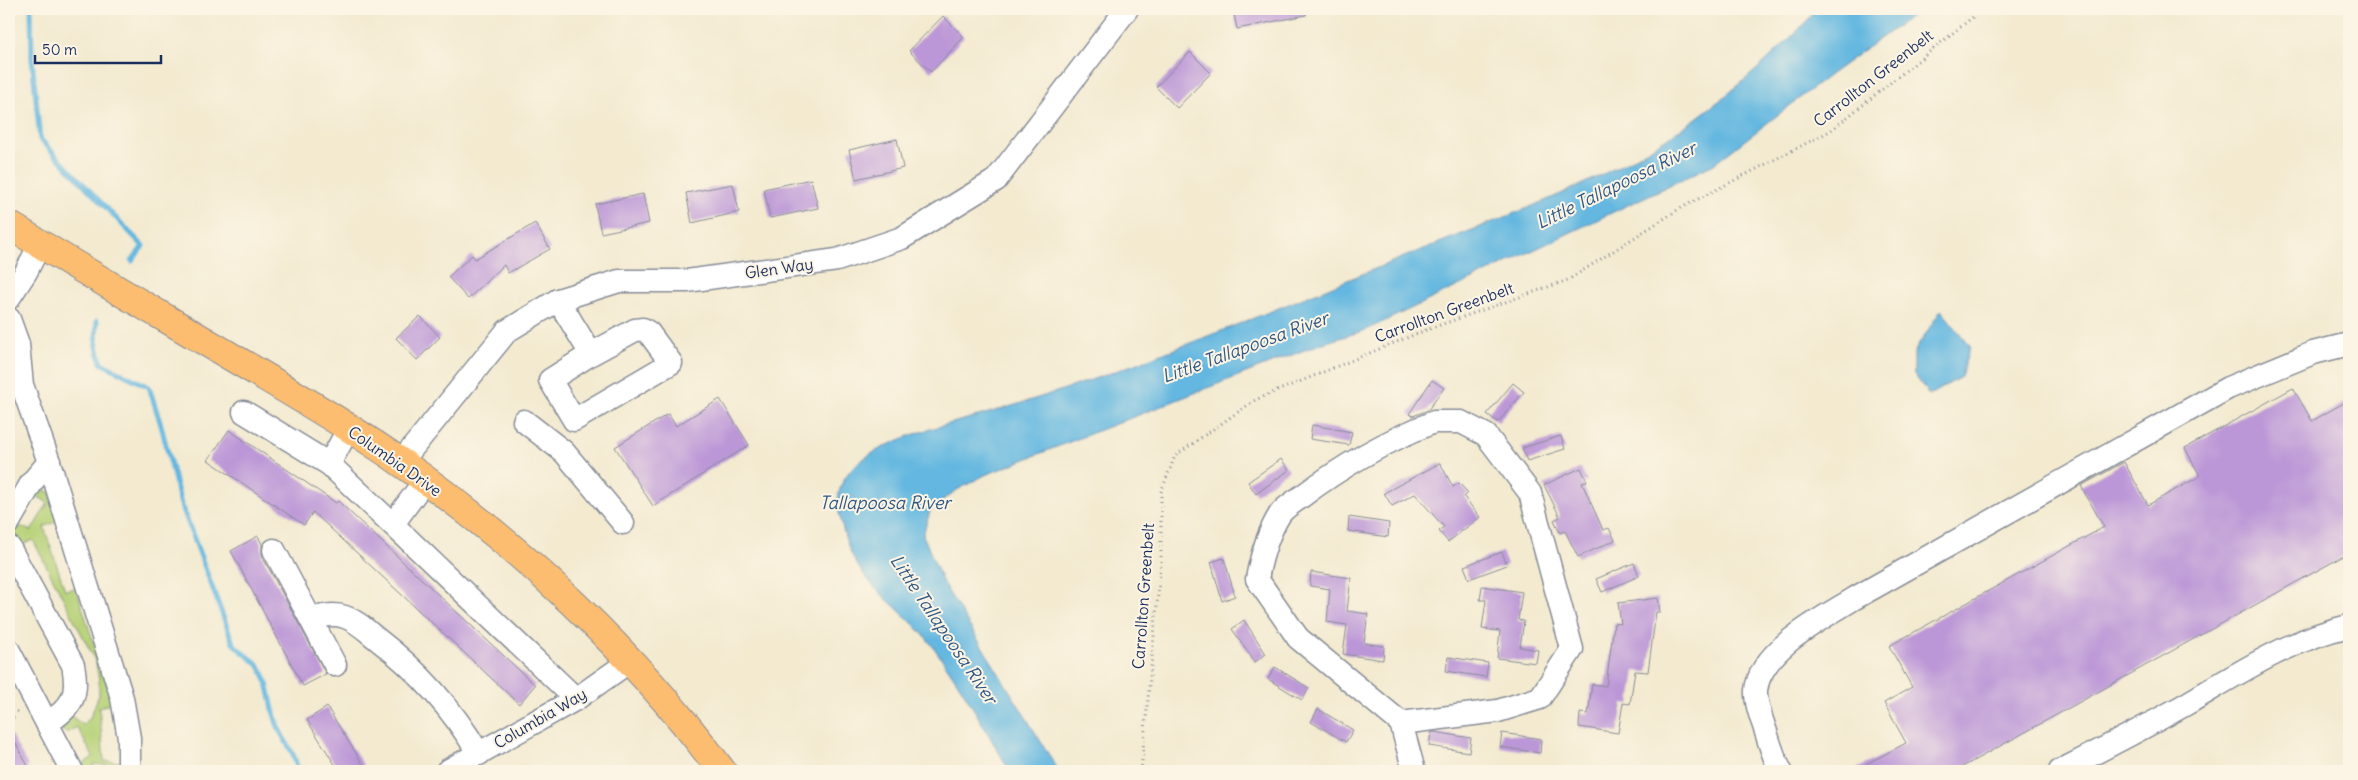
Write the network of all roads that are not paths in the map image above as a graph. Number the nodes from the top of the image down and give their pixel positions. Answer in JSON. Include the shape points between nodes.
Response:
{"nodes":[{"id":1,"x":1127,"y":9,"type":"edge"},
{"id":2,"x":9,"y":226,"type":"edge"},
{"id":3,"x":40,"y":244,"type":"junction"},
{"id":4,"x":9,"y":298,"type":"edge"},
{"id":5,"x":558,"y":300,"type":"junction"},
{"id":6,"x":9,"y":319,"type":"edge"},
{"id":7,"x":2349,"y":344,"type":"edge"},
{"id":8,"x":591,"y":354,"type":"junction"},
{"id":9,"x":14,"y":356,"type":"edge"},
{"id":10,"x":244,"y":412,"type":"dead end"},
{"id":11,"x":574,"y":420,"type":"junction"},
{"id":12,"x":524,"y":421,"type":"dead end"},
{"id":13,"x":348,"y":428,"type":"junction"},
{"id":14,"x":564,"y":452,"type":"junction"},
{"id":15,"x":50,"y":462,"type":"junction"},
{"id":16,"x":400,"y":462,"type":"junction"},
{"id":17,"x":329,"y":464,"type":"junction"},
{"id":18,"x":425,"y":480,"type":"junction"},
{"id":19,"x":9,"y":522,"type":"edge"},
{"id":20,"x":622,"y":523,"type":"dead end"},
{"id":21,"x":393,"y":524,"type":"junction"},
{"id":22,"x":9,"y":547,"type":"edge"},
{"id":23,"x":274,"y":550,"type":"dead end"},
{"id":24,"x":311,"y":619,"type":"junction"},
{"id":25,"x":2349,"y":626,"type":"edge"},
{"id":26,"x":9,"y":651,"type":"edge"},
{"id":27,"x":630,"y":661,"type":"junction"},
{"id":28,"x":335,"y":665,"type":"dead end"},
{"id":29,"x":576,"y":699,"type":"junction"},
{"id":30,"x":47,"y":722,"type":"junction"},
{"id":31,"x":1401,"y":722,"type":"junction"},
{"id":32,"x":478,"y":754,"type":"junction"},
{"id":33,"x":72,"y":771,"type":"edge"},
{"id":34,"x":129,"y":771,"type":"edge"},
{"id":35,"x":447,"y":771,"type":"edge"},
{"id":36,"x":722,"y":771,"type":"edge"},
{"id":37,"x":1414,"y":771,"type":"edge"},
{"id":38,"x":1781,"y":771,"type":"edge"},
{"id":39,"x":2060,"y":771,"type":"edge"}],
"edges":[{"from":1,"to":5,"type":"street","name":"Glen Way","via":[[996,180],[902,238],[837,260],[687,281],[619,281]]},
{"from":2,"to":3,"type":"main road","name":"Columbia Drive"},
{"from":3,"to":4,"type":"street"},
{"from":3,"to":13,"type":"main road","name":"Columbia Drive"},
{"from":5,"to":8,"type":"street"},
{"from":5,"to":16,"type":"street","name":"Glen Way","via":[[507,332]]},
{"from":6,"to":9,"type":"street","via":[[15,332]]},
{"from":7,"to":38,"type":"street","via":[[2313,353],[2228,388],[1797,633],[1768,662],[1756,691],[1762,719]]},
{"from":8,"to":11,"type":"street","via":[[550,380]]},
{"from":8,"to":11,"type":"street","via":[[635,330],[643,329],[671,363]]},
{"from":9,"to":15,"type":"street"},
{"from":10,"to":17,"type":"street"},
{"from":11,"to":14,"type":"street"},
{"from":12,"to":14,"type":"street"},
{"from":13,"to":16,"type":"main road","name":"Columbia Drive"},
{"from":13,"to":17,"type":"street"},
{"from":14,"to":20,"type":"street"},
{"from":15,"to":19,"type":"street","via":[[32,482]]},
{"from":15,"to":34,"type":"street","via":[[122,698],[129,738]]},
{"from":16,"to":18,"type":"main road","name":"Columbia Drive"},
{"from":17,"to":21,"type":"street"},
{"from":18,"to":21,"type":"street"},
{"from":18,"to":27,"type":"main road","name":"Columbia Drive","via":[[537,569]]},
{"from":21,"to":29,"type":"street"},
{"from":22,"to":30,"type":"street","via":[[73,665],[77,682],[70,705]]},
{"from":23,"to":24,"type":"street"},
{"from":24,"to":28,"type":"street"},
{"from":24,"to":32,"type":"street","via":[[327,615],[345,617],[397,654],[430,684]]},
{"from":25,"to":39,"type":"street","via":[[2326,631],[2263,659]]},
{"from":26,"to":30,"type":"street"},
{"from":27,"to":29,"type":"street","name":"Columbia Way"},
{"from":27,"to":36,"type":"main road","name":"Columbia Drive"},
{"from":29,"to":32,"type":"street","name":"Columbia Way"},
{"from":30,"to":33,"type":"street"},
{"from":31,"to":31,"type":"street","via":[[1298,638],[1257,579],[1262,554],[1281,513],[1362,456],[1404,434],[1434,422],[1461,422],[1486,435],[1530,493],[1572,649],[1540,698],[1498,711]]},
{"from":31,"to":37,"type":"street"},
{"from":32,"to":35,"type":"street","name":"Columbia Way"}]}
